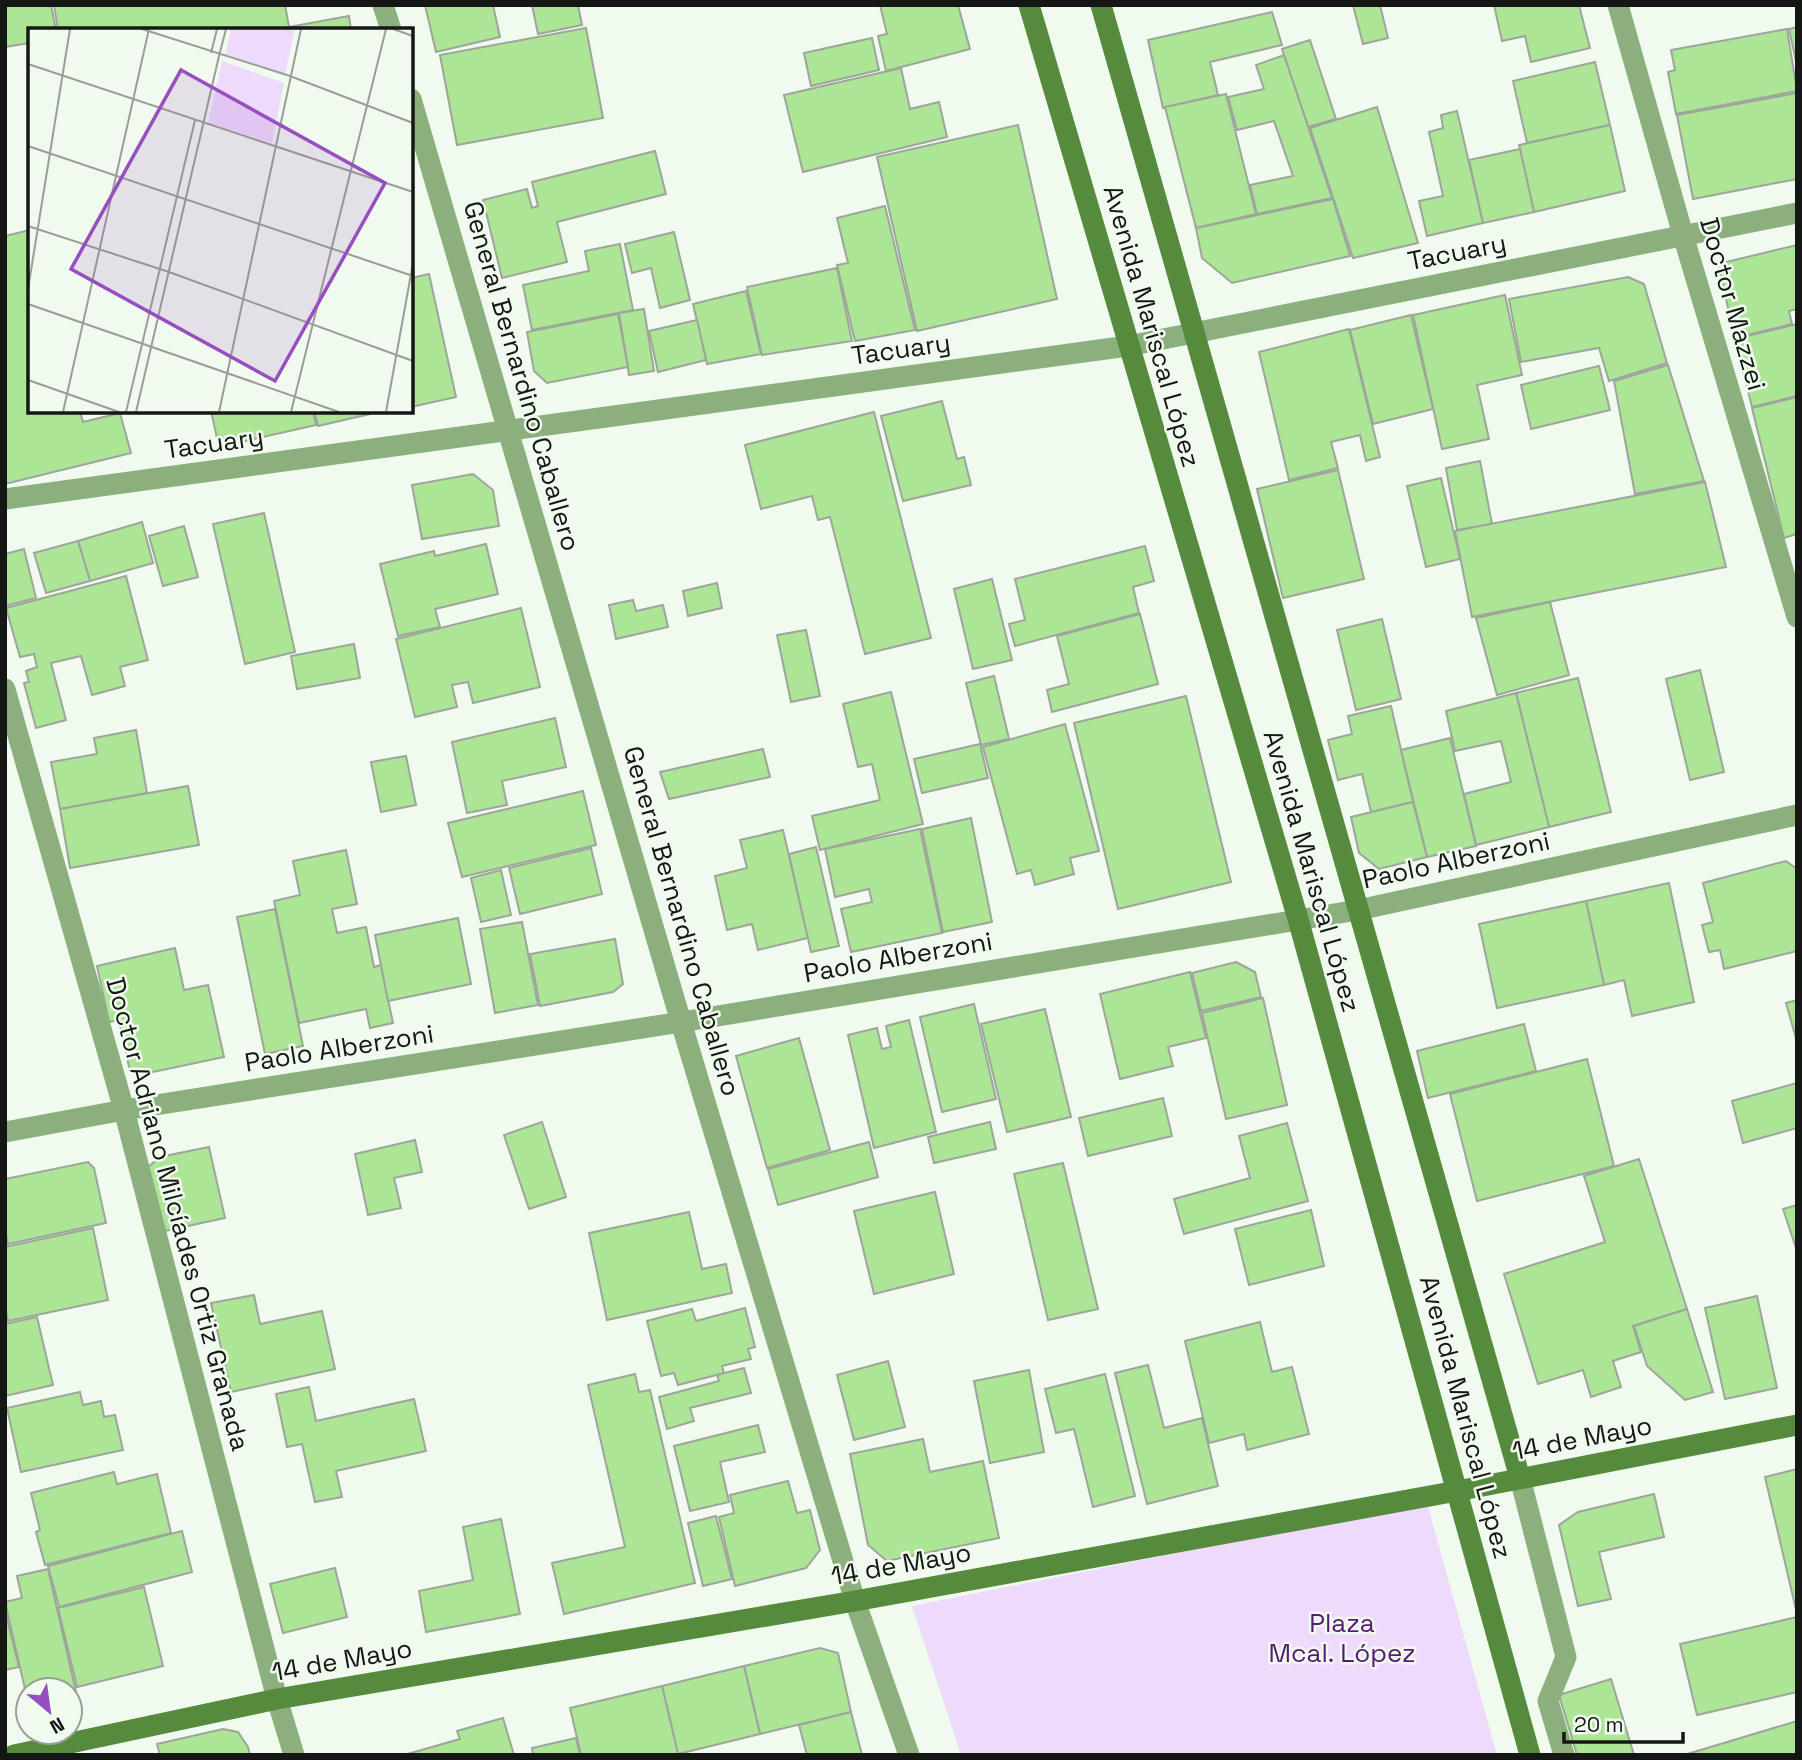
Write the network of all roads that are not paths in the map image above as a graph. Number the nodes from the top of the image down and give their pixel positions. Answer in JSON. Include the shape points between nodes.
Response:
{"nodes":[{"id":1,"x":383,"y":5,"type":"edge"},
{"id":2,"x":1029,"y":5,"type":"edge"},
{"id":3,"x":1101,"y":5,"type":"edge"},
{"id":4,"x":1618,"y":5,"type":"edge"},
{"id":5,"x":390,"y":28,"type":"edge"},
{"id":6,"x":413,"y":106,"type":"edge"},
{"id":7,"x":1797,"y":213,"type":"edge"},
{"id":8,"x":1683,"y":235,"type":"junction"},
{"id":9,"x":1195,"y":334,"type":"junction"},
{"id":10,"x":1128,"y":346,"type":"junction"},
{"id":11,"x":510,"y":432,"type":"junction"},
{"id":12,"x":5,"y":499,"type":"edge"},
{"id":13,"x":1797,"y":617,"type":"edge"},
{"id":14,"x":5,"y":689,"type":"edge"},
{"id":15,"x":1797,"y":816,"type":"edge"},
{"id":16,"x":1358,"y":910,"type":"junction"},
{"id":17,"x":1298,"y":919,"type":"junction"},
{"id":18,"x":681,"y":1022,"type":"junction"},
{"id":19,"x":124,"y":1110,"type":"junction"},
{"id":20,"x":5,"y":1132,"type":"edge"},
{"id":21,"x":1797,"y":1425,"type":"edge"},
{"id":22,"x":1520,"y":1478,"type":"junction"},
{"id":23,"x":1457,"y":1491,"type":"junction"},
{"id":24,"x":855,"y":1601,"type":"junction"},
{"id":25,"x":277,"y":1699,"type":"junction"},
{"id":26,"x":14,"y":1755,"type":"edge"},
{"id":27,"x":294,"y":1755,"type":"edge"},
{"id":28,"x":909,"y":1755,"type":"edge"},
{"id":29,"x":1530,"y":1755,"type":"edge"},
{"id":30,"x":1564,"y":1755,"type":"edge"}],
"edges":[{"from":1,"to":5,"type":"street"},
{"from":2,"to":10,"type":"main road","name":"Avenida Mariscal López"},
{"from":3,"to":9,"type":"main road","name":"Avenida Mariscal López"},
{"from":4,"to":8,"type":"street","name":"Doctor Mazzei"},
{"from":6,"to":11,"type":"street","name":"General Bernardino Caballero"},
{"from":7,"to":8,"type":"street","name":"Tacuary"},
{"from":8,"to":9,"type":"street","name":"Tacuary"},
{"from":8,"to":13,"type":"street","name":"Doctor Mazzei"},
{"from":9,"to":10,"type":"street","name":"Tacuary"},
{"from":9,"to":16,"type":"main road","name":"Avenida Mariscal López"},
{"from":10,"to":11,"type":"street","name":"Tacuary"},
{"from":10,"to":17,"type":"main road","name":"Avenida Mariscal López"},
{"from":11,"to":12,"type":"street","name":"Tacuary"},
{"from":11,"to":18,"type":"street","name":"General Bernardino Caballero"},
{"from":14,"to":19,"type":"street","name":"Doctor Adriano Milcíades Ortiz Granada"},
{"from":15,"to":16,"type":"street","name":"Paolo Alberzoni"},
{"from":16,"to":17,"type":"street","name":"Paolo Alberzoni"},
{"from":16,"to":22,"type":"main road","name":"Avenida Mariscal López"},
{"from":17,"to":18,"type":"street","name":"Paolo Alberzoni"},
{"from":17,"to":23,"type":"main road","name":"Avenida Mariscal López"},
{"from":18,"to":19,"type":"street","name":"Paolo Alberzoni"},
{"from":18,"to":24,"type":"street","name":"General Bernardino Caballero"},
{"from":19,"to":20,"type":"street","name":"Paolo Alberzoni"},
{"from":19,"to":25,"type":"street","name":"Doctor Adriano Milcíades Ortiz Granada"},
{"from":21,"to":22,"type":"main road","name":"14 de Mayo"},
{"from":22,"to":23,"type":"main road","name":"14 de Mayo"},
{"from":22,"to":30,"type":"street","name":"Avenida Mariscal López","via":[[1566,1657],[1548,1701]]},
{"from":23,"to":24,"type":"main road","name":"14 de Mayo"},
{"from":23,"to":29,"type":"main road","name":"Avenida Mariscal López"},
{"from":24,"to":25,"type":"main road","name":"14 de Mayo"},
{"from":24,"to":28,"type":"street","name":"General Bernardino Caballero"},
{"from":25,"to":26,"type":"main road","name":"14 de Mayo"},
{"from":25,"to":27,"type":"street","name":"Doctor Adriano Milcíades Ortiz Granada"}]}
